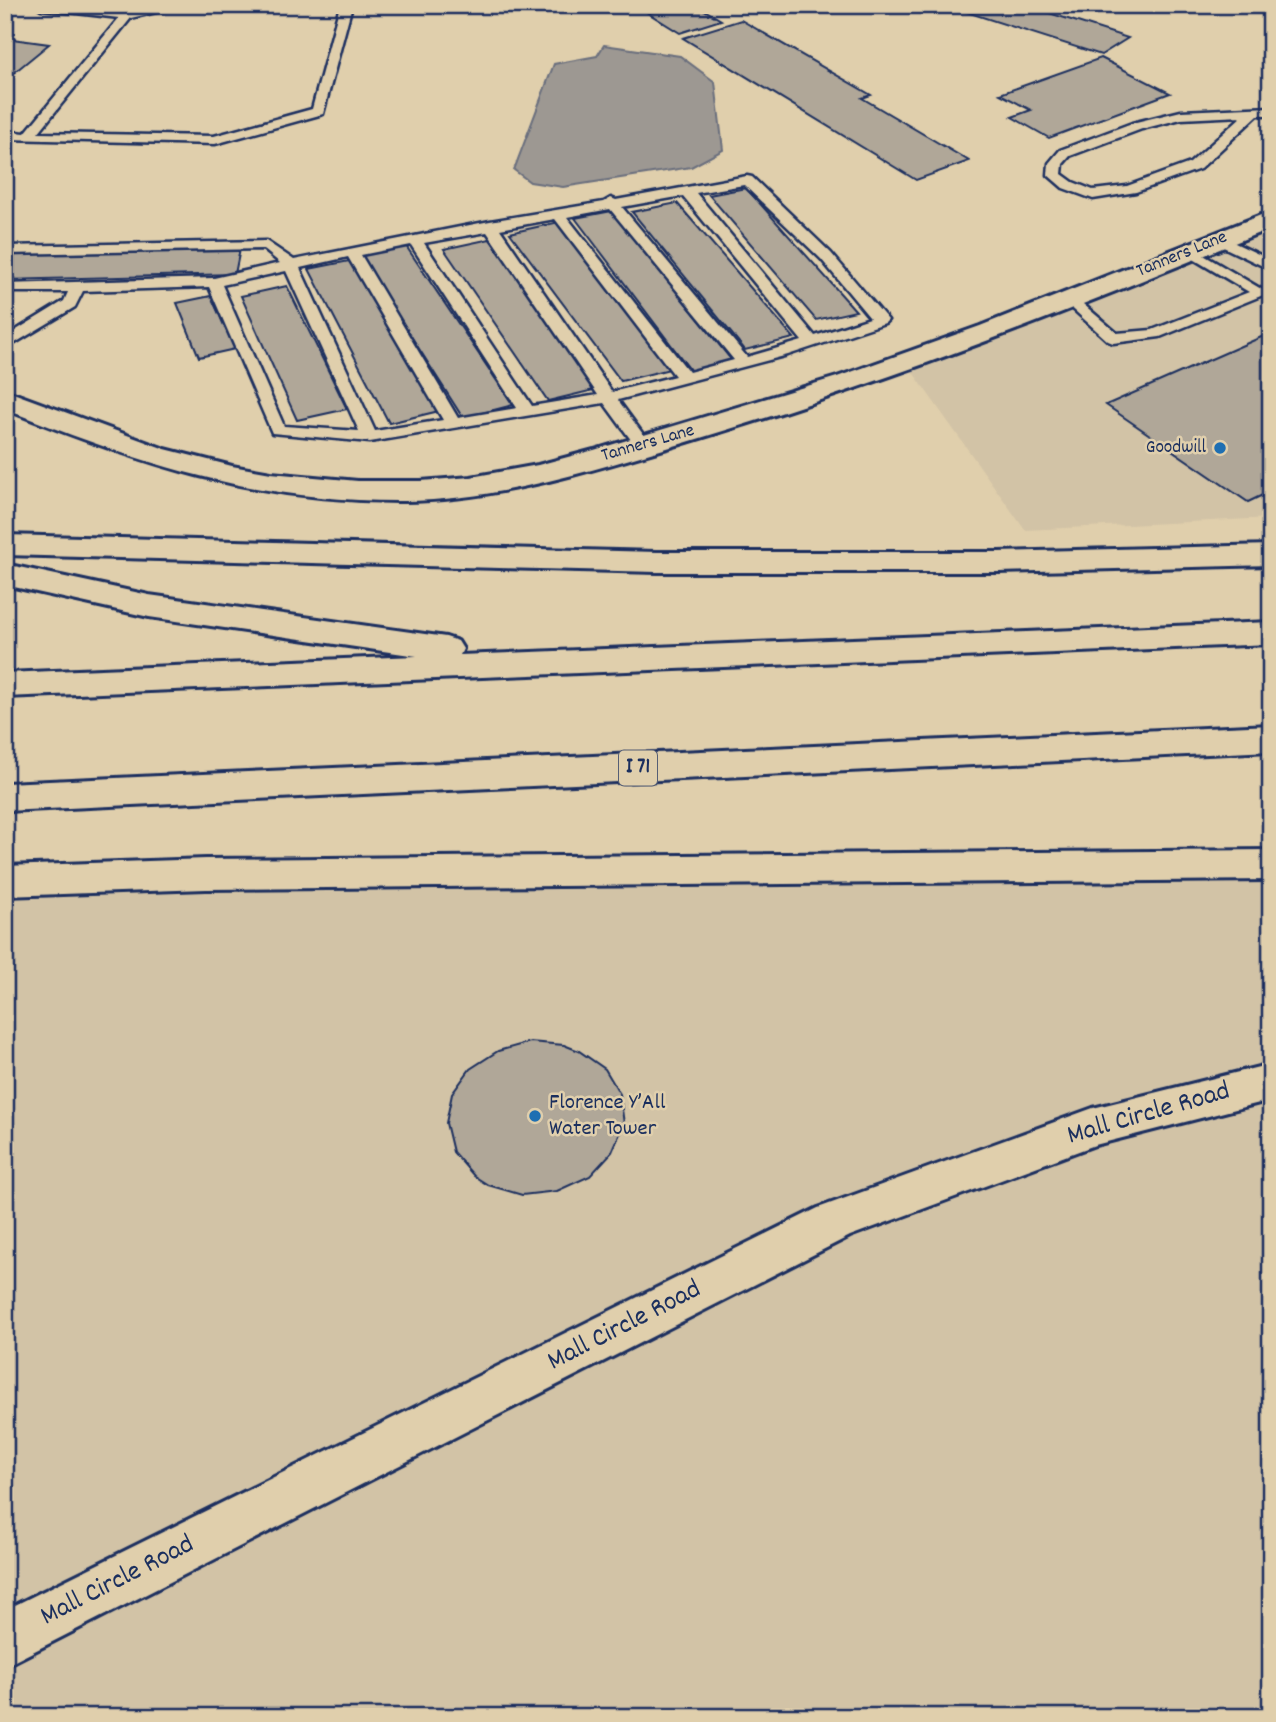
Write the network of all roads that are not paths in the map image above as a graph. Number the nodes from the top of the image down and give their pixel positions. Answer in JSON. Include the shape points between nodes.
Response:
{"nodes":[{"id":1,"x":13,"y":5,"type":"edge"},
{"id":2,"x":41,"y":5,"type":"edge"},
{"id":3,"x":180,"y":5,"type":"edge"},
{"id":4,"x":342,"y":5,"type":"edge"},
{"id":5,"x":5,"y":12,"type":"edge"},
{"id":6,"x":127,"y":15,"type":"junction"},
{"id":7,"x":1255,"y":111,"type":"junction"},
{"id":8,"x":1271,"y":111,"type":"edge"},
{"id":9,"x":5,"y":135,"type":"edge"},
{"id":10,"x":28,"y":137,"type":"junction"},
{"id":11,"x":686,"y":190,"type":"junction"},
{"id":12,"x":611,"y":202,"type":"junction"},
{"id":13,"x":557,"y":213,"type":"junction"},
{"id":14,"x":1271,"y":219,"type":"edge"},
{"id":15,"x":490,"y":226,"type":"junction"},
{"id":16,"x":415,"y":240,"type":"junction"},
{"id":17,"x":1220,"y":240,"type":"junction"},
{"id":18,"x":5,"y":250,"type":"edge"},
{"id":19,"x":1190,"y":251,"type":"junction"},
{"id":20,"x":352,"y":252,"type":"junction"},
{"id":21,"x":291,"y":265,"type":"junction"},
{"id":22,"x":1271,"y":265,"type":"edge"},
{"id":23,"x":214,"y":282,"type":"junction"},
{"id":24,"x":78,"y":287,"type":"junction"},
{"id":25,"x":5,"y":288,"type":"edge"},
{"id":26,"x":1266,"y":290,"type":"edge"},
{"id":27,"x":1071,"y":301,"type":"junction"},
{"id":28,"x":812,"y":343,"type":"junction"},
{"id":29,"x":5,"y":344,"type":"edge"},
{"id":30,"x":744,"y":363,"type":"junction"},
{"id":31,"x":685,"y":378,"type":"junction"},
{"id":32,"x":608,"y":398,"type":"junction"},
{"id":33,"x":5,"y":399,"type":"edge"},
{"id":34,"x":527,"y":411,"type":"junction"},
{"id":35,"x":453,"y":423,"type":"junction"},
{"id":36,"x":370,"y":437,"type":"junction"},
{"id":37,"x":643,"y":446,"type":"junction"},
{"id":38,"x":5,"y":545,"type":"edge"},
{"id":39,"x":1271,"y":555,"type":"edge"},
{"id":40,"x":5,"y":573,"type":"edge"},
{"id":41,"x":1271,"y":633,"type":"edge"},
{"id":42,"x":527,"y":662,"type":"junction"},
{"id":43,"x":5,"y":685,"type":"edge"},
{"id":44,"x":1271,"y":738,"type":"edge"},
{"id":45,"x":5,"y":797,"type":"edge"},
{"id":46,"x":1271,"y":865,"type":"edge"},
{"id":47,"x":5,"y":881,"type":"edge"},
{"id":48,"x":1271,"y":1082,"type":"edge"},
{"id":49,"x":5,"y":1639,"type":"edge"}],
"edges":[{"from":1,"to":5,"type":"lane"},
{"from":2,"to":6,"type":"lane"},
{"from":3,"to":6,"type":"lane"},
{"from":4,"to":10,"type":"lane","via":[[345,9],[318,111],[215,140]]},
{"from":6,"to":10,"type":"lane"},
{"from":7,"to":7,"type":"lane","via":[[1181,115],[1137,126],[1065,153],[1056,163],[1055,175],[1070,189],[1108,196],[1195,166]]},
{"from":7,"to":8,"type":"lane"},
{"from":9,"to":10,"type":"lane"},
{"from":11,"to":12,"type":"lane"},
{"from":11,"to":28,"type":"lane"},
{"from":11,"to":28,"type":"lane","via":[[747,180],[826,256],[880,320]]},
{"from":12,"to":13,"type":"lane"},
{"from":12,"to":30,"type":"lane"},
{"from":13,"to":15,"type":"lane"},
{"from":13,"to":31,"type":"lane"},
{"from":14,"to":17,"type":"main road","name":"Tanners Lane"},
{"from":15,"to":16,"type":"lane"},
{"from":15,"to":32,"type":"lane"},
{"from":16,"to":20,"type":"lane"},
{"from":16,"to":34,"type":"lane"},
{"from":17,"to":19,"type":"main road","name":"Tanners Lane"},
{"from":17,"to":22,"type":"lane"},
{"from":18,"to":21,"type":"lane","via":[[267,245]]},
{"from":19,"to":26,"type":"lane"},
{"from":19,"to":27,"type":"main road","name":"Tanners Lane"},
{"from":20,"to":21,"type":"lane"},
{"from":20,"to":35,"type":"lane"},
{"from":21,"to":23,"type":"lane"},
{"from":21,"to":36,"type":"lane"},
{"from":23,"to":24,"type":"lane"},
{"from":23,"to":36,"type":"lane","via":[[278,430]]},
{"from":24,"to":25,"type":"lane"},
{"from":24,"to":29,"type":"lane","via":[[71,304]]},
{"from":26,"to":27,"type":"lane","via":[[1155,334],[1113,338]]},
{"from":27,"to":37,"type":"main road","name":"Tanners Lane","via":[[907,364]]},
{"from":28,"to":30,"type":"lane"},
{"from":30,"to":31,"type":"lane"},
{"from":31,"to":32,"type":"lane"},
{"from":32,"to":34,"type":"lane"},
{"from":32,"to":37,"type":"lane"},
{"from":33,"to":37,"type":"main road","name":"Tanners Lane","via":[[139,452],[207,471],[309,487],[437,490],[561,469]]},
{"from":34,"to":35,"type":"lane"},
{"from":35,"to":36,"type":"lane"},
{"from":38,"to":39,"type":"main road","via":[[657,562],[999,562]]},
{"from":40,"to":42,"type":"main road","via":[[149,606]]},
{"from":41,"to":42,"type":"main road"},
{"from":42,"to":43,"type":"main road"},
{"from":44,"to":45,"type":"main road","number":"I 71"},
{"from":46,"to":47,"type":"main road","via":[[206,874]]},
{"from":48,"to":49,"type":"main road","name":"Mall Circle Road","via":[[1093,1127],[834,1222]]}]}
